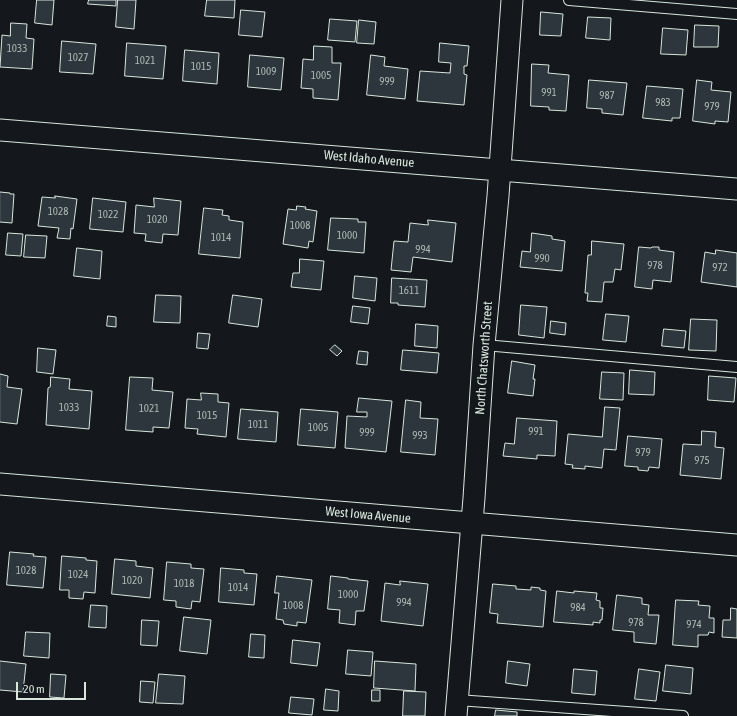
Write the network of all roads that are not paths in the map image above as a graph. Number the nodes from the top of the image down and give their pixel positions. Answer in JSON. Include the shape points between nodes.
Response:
{"nodes":[{"id":1,"x":512,"y":0,"type":"edge"},
{"id":2,"x":569,"y":0,"type":"edge"},
{"id":3,"x":737,"y":14,"type":"edge"},
{"id":4,"x":0,"y":130,"type":"edge"},
{"id":5,"x":500,"y":170,"type":"junction"},
{"id":6,"x":737,"y":189,"type":"edge"},
{"id":7,"x":484,"y":345,"type":"junction"},
{"id":8,"x":737,"y":366,"type":"edge"},
{"id":9,"x":0,"y":484,"type":"edge"},
{"id":10,"x":472,"y":523,"type":"junction"},
{"id":11,"x":737,"y":545,"type":"edge"},
{"id":12,"x":457,"y":708,"type":"edge"},
{"id":13,"x":683,"y":716,"type":"edge"}],
"edges":[{"from":1,"to":5,"type":"street","name":"North Chatsworth Street"},
{"from":2,"to":3,"type":"lane"},
{"from":4,"to":5,"type":"street","name":"West Idaho Avenue"},
{"from":5,"to":6,"type":"street","name":"West Idaho Avenue"},
{"from":5,"to":7,"type":"street","name":"North Chatsworth Street"},
{"from":7,"to":8,"type":"lane"},
{"from":7,"to":10,"type":"street","name":"North Chatsworth Street"},
{"from":9,"to":10,"type":"street","name":"West Iowa Avenue"},
{"from":10,"to":11,"type":"street","name":"West Iowa Avenue"},
{"from":10,"to":12,"type":"street","name":"North Chatsworth Street"},
{"from":12,"to":13,"type":"lane"}]}
